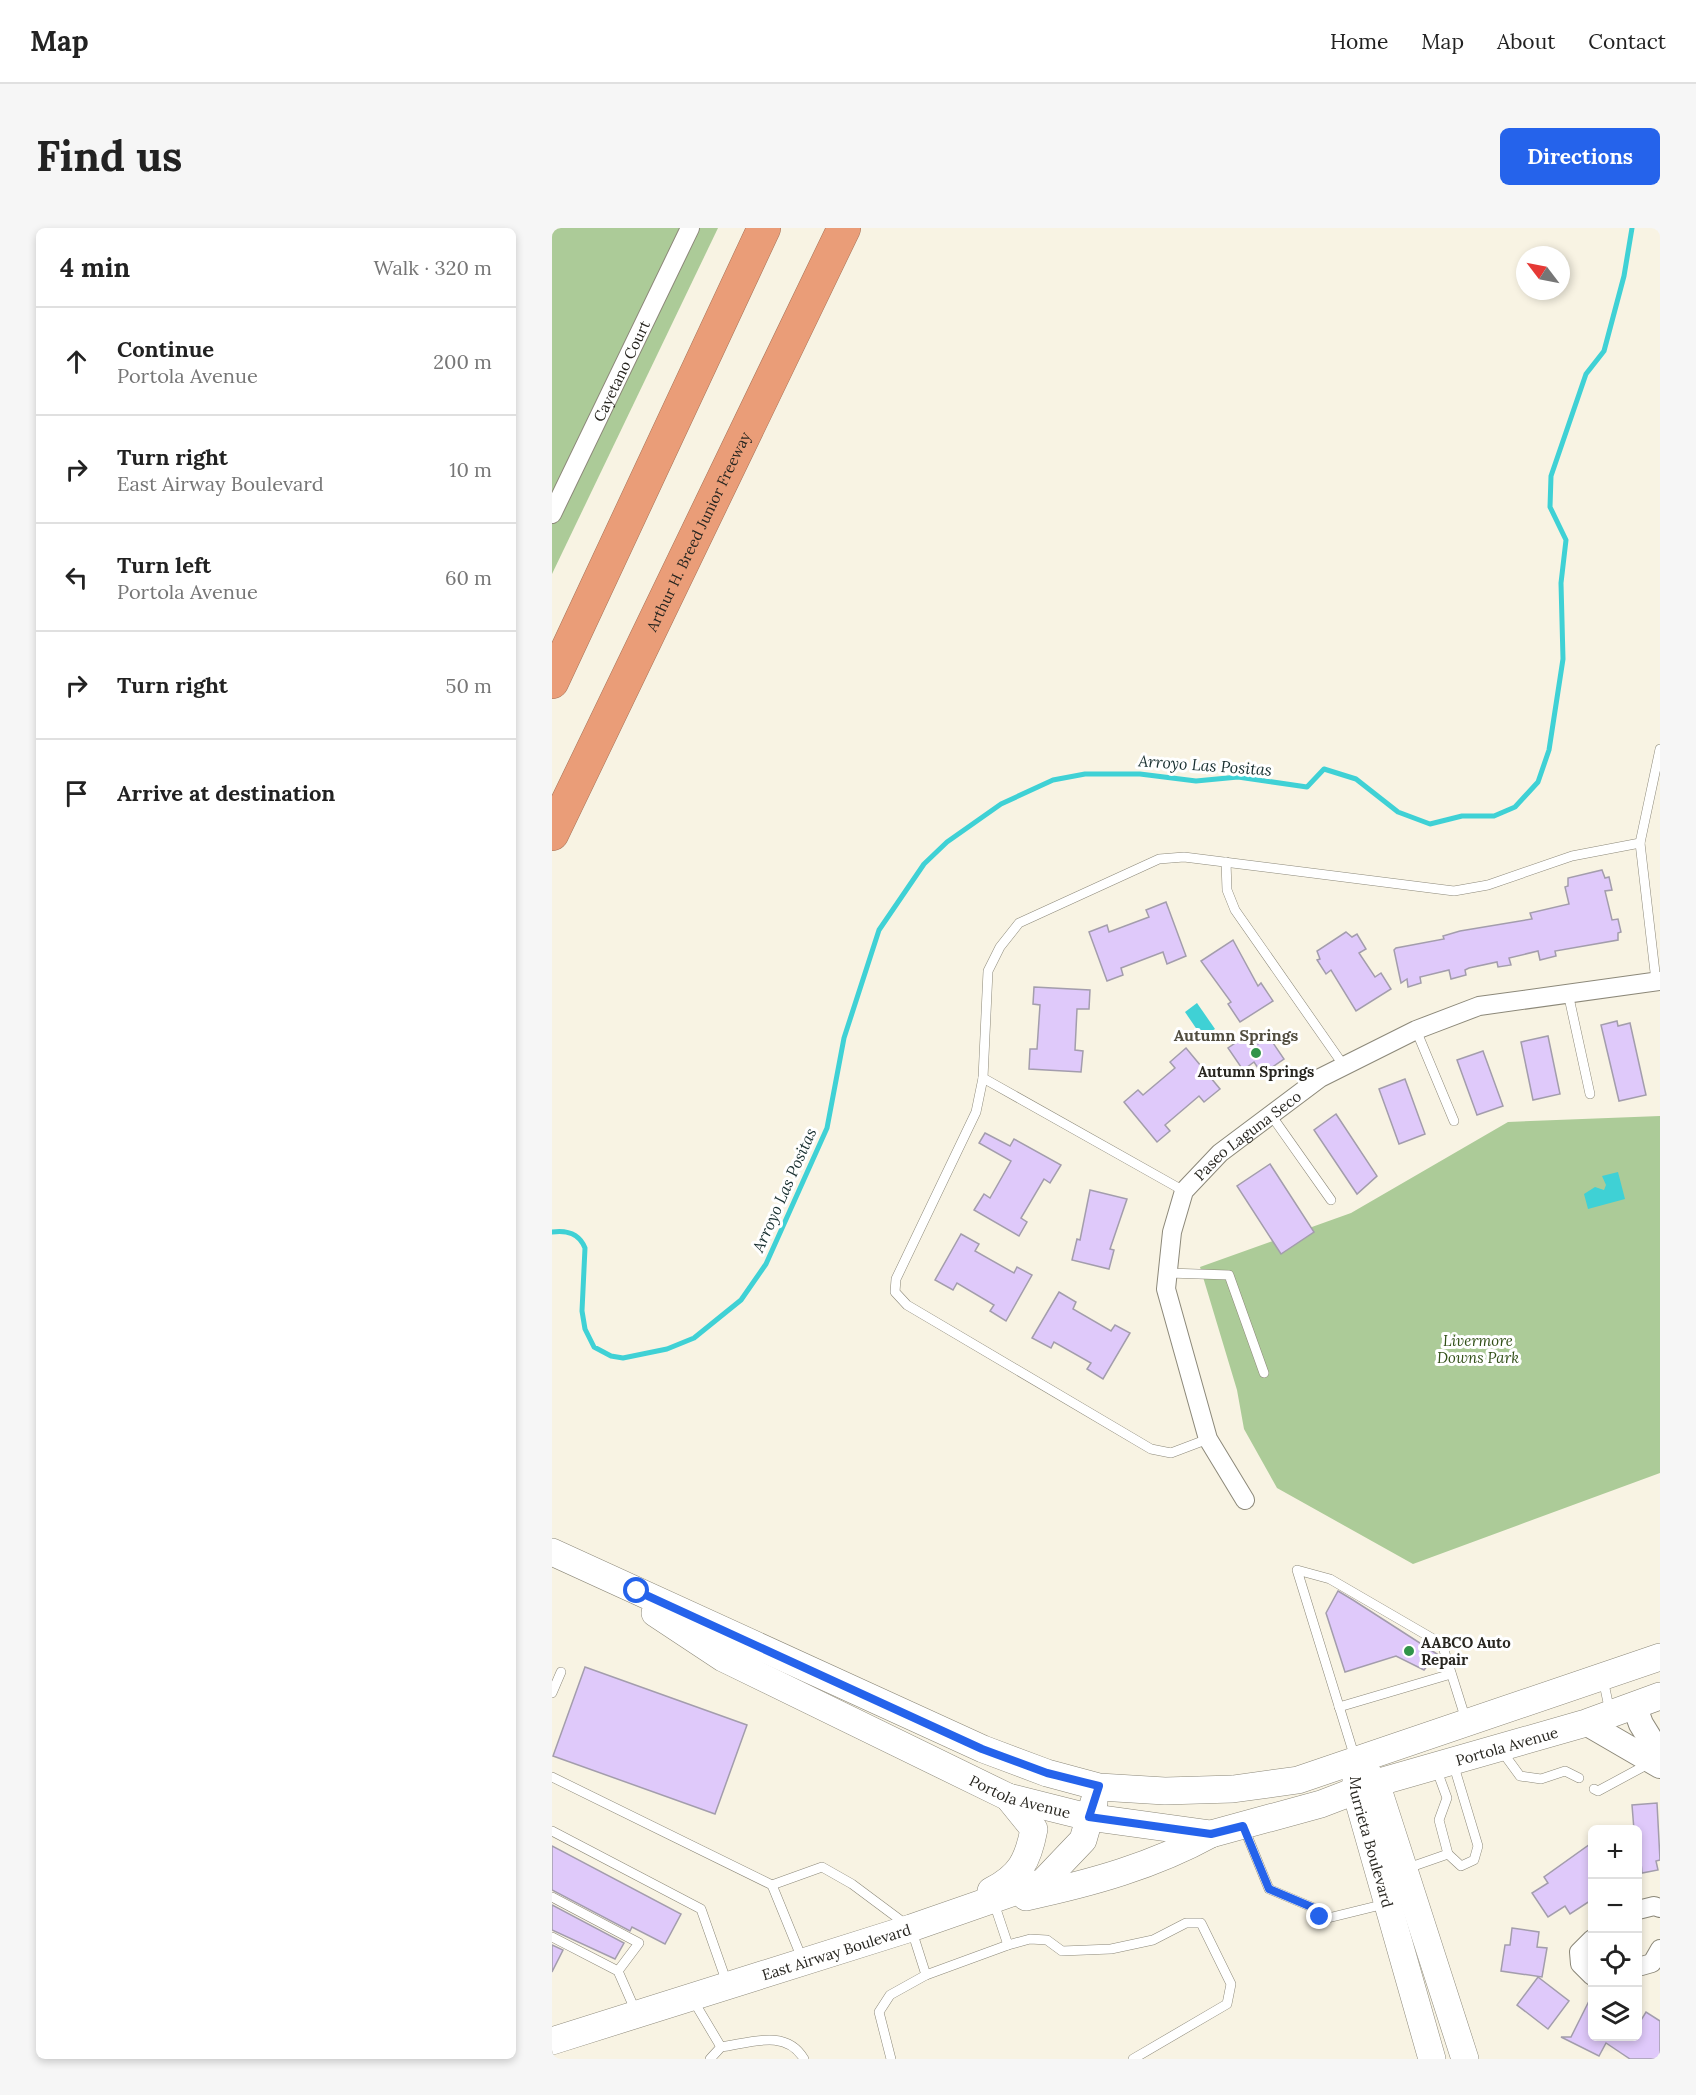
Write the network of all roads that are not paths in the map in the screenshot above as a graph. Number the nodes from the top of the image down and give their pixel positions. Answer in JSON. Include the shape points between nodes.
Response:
{"nodes":[{"id":1,"x":690,"y":228,"type":"edge"},
{"id":2,"x":764,"y":228,"type":"edge"},
{"id":3,"x":844,"y":228,"type":"edge"},
{"id":4,"x":552,"y":514,"type":"edge"},
{"id":5,"x":552,"y":682,"type":"edge"},
{"id":6,"x":1660,"y":749,"type":"edge"},
{"id":7,"x":552,"y":834,"type":"edge"},
{"id":8,"x":1640,"y":843,"type":"junction"},
{"id":9,"x":1226,"y":862,"type":"junction"},
{"id":10,"x":1658,"y":981,"type":"edge"},
{"id":11,"x":1568,"y":993,"type":"junction"},
{"id":12,"x":1416,"y":1030,"type":"junction"},
{"id":13,"x":1344,"y":1066,"type":"junction"},
{"id":14,"x":983,"y":1078,"type":"junction"},
{"id":15,"x":1590,"y":1094,"type":"dead end"},
{"id":16,"x":1271,"y":1115,"type":"junction"},
{"id":17,"x":1454,"y":1121,"type":"dead end"},
{"id":18,"x":1184,"y":1191,"type":"junction"},
{"id":19,"x":1331,"y":1200,"type":"dead end"},
{"id":20,"x":1167,"y":1273,"type":"junction"},
{"id":21,"x":1264,"y":1373,"type":"dead end"},
{"id":22,"x":1208,"y":1439,"type":"junction"},
{"id":23,"x":1245,"y":1500,"type":"dead end"},
{"id":24,"x":552,"y":1552,"type":"edge"},
{"id":25,"x":592,"y":1571,"type":"junction"},
{"id":26,"x":1660,"y":1657,"type":"edge"},
{"id":27,"x":561,"y":1672,"type":"dead end"},
{"id":28,"x":1451,"y":1674,"type":"junction"},
{"id":29,"x":1602,"y":1677,"type":"junction"},
{"id":30,"x":552,"y":1693,"type":"edge"},
{"id":31,"x":1660,"y":1696,"type":"edge"},
{"id":32,"x":1339,"y":1707,"type":"junction"},
{"id":33,"x":1615,"y":1719,"type":"junction"},
{"id":34,"x":1467,"y":1722,"type":"junction"},
{"id":35,"x":1500,"y":1748,"type":"junction"},
{"id":36,"x":1356,"y":1760,"type":"junction"},
{"id":37,"x":1657,"y":1761,"type":"edge"},
{"id":38,"x":1443,"y":1764,"type":"junction"},
{"id":39,"x":552,"y":1777,"type":"edge"},
{"id":40,"x":1579,"y":1778,"type":"dead end"},
{"id":41,"x":1099,"y":1786,"type":"junction"},
{"id":42,"x":1366,"y":1787,"type":"junction"},
{"id":43,"x":1594,"y":1789,"type":"dead end"},
{"id":44,"x":1008,"y":1797,"type":"junction"},
{"id":45,"x":1089,"y":1817,"type":"junction"},
{"id":46,"x":1243,"y":1826,"type":"junction"},
{"id":47,"x":552,"y":1832,"type":"edge"},
{"id":48,"x":1211,"y":1834,"type":"junction"},
{"id":49,"x":1448,"y":1854,"type":"junction"},
{"id":50,"x":1404,"y":1869,"type":"junction"},
{"id":51,"x":1017,"y":1874,"type":"junction"},
{"id":52,"x":772,"y":1885,"type":"junction"},
{"id":53,"x":552,"y":1897,"type":"edge"},
{"id":54,"x":994,"y":1902,"type":"junction"},
{"id":55,"x":1387,"y":1903,"type":"junction"},
{"id":56,"x":1660,"y":1908,"type":"edge"},
{"id":57,"x":1642,"y":1909,"type":"edge"},
{"id":58,"x":943,"y":1916,"type":"junction"},
{"id":59,"x":911,"y":1928,"type":"junction"},
{"id":60,"x":552,"y":1937,"type":"edge"},
{"id":61,"x":1588,"y":1944,"type":"edge"},
{"id":62,"x":1008,"y":1946,"type":"junction"},
{"id":63,"x":803,"y":1961,"type":"junction"},
{"id":64,"x":618,"y":1971,"type":"junction"},
{"id":65,"x":1588,"y":1971,"type":"edge"},
{"id":66,"x":926,"y":1975,"type":"junction"},
{"id":67,"x":728,"y":1985,"type":"junction"},
{"id":68,"x":691,"y":1997,"type":"junction"},
{"id":69,"x":637,"y":2014,"type":"junction"},
{"id":70,"x":555,"y":2037,"type":"edge"},
{"id":71,"x":721,"y":2047,"type":"junction"},
{"id":72,"x":710,"y":2059,"type":"edge"},
{"id":73,"x":804,"y":2059,"type":"edge"},
{"id":74,"x":891,"y":2059,"type":"edge"},
{"id":75,"x":1133,"y":2059,"type":"edge"},
{"id":76,"x":1432,"y":2059,"type":"edge"},
{"id":77,"x":1465,"y":2059,"type":"edge"}],
"edges":[{"from":1,"to":4,"type":"street","name":"Cayetano Court"},
{"from":2,"to":5,"type":"highway"},
{"from":3,"to":7,"type":"highway","name":"Arthur H. Breed Junior Freeway"},
{"from":6,"to":8,"type":"lane"},
{"from":8,"to":9,"type":"lane","via":[[1572,856],[1488,885],[1454,891]]},
{"from":8,"to":10,"type":"lane"},
{"from":9,"to":13,"type":"lane","via":[[1227,890],[1235,910]]},
{"from":9,"to":14,"type":"lane","via":[[1184,857],[1159,859],[1019,923],[988,971]]},
{"from":10,"to":11,"type":"street","name":"Paseo Laguna Seco"},
{"from":11,"to":12,"type":"street","name":"Paseo Laguna Seco","via":[[1479,1006]]},
{"from":11,"to":15,"type":"lane"},
{"from":12,"to":13,"type":"street","name":"Paseo Laguna Seco"},
{"from":12,"to":17,"type":"lane"},
{"from":13,"to":16,"type":"street","name":"Paseo Laguna Seco","via":[[1320,1078]]},
{"from":14,"to":18,"type":"lane"},
{"from":14,"to":22,"type":"lane","via":[[976,1112],[896,1280],[895,1292],[907,1305],[1151,1449],[1171,1453]]},
{"from":16,"to":18,"type":"street","name":"Paseo Laguna Seco","via":[[1220,1153]]},
{"from":16,"to":19,"type":"lane"},
{"from":18,"to":20,"type":"street","name":"Paseo Laguna Seco","via":[[1172,1232]]},
{"from":20,"to":21,"type":"lane","via":[[1229,1275]]},
{"from":20,"to":22,"type":"street","name":"Paseo Laguna Seco","via":[[1166,1288]]},
{"from":22,"to":23,"type":"street","name":"Paseo Laguna Seco"},
{"from":24,"to":25,"type":"main road","name":"Portola Avenue"},
{"from":25,"to":41,"type":"main road","name":"Portola Avenue","via":[[982,1749],[1047,1773]]},
{"from":25,"to":44,"type":"main road","name":"Portola Avenue","via":[[723,1658]]},
{"from":26,"to":29,"type":"main road","name":"Portola Avenue"},
{"from":27,"to":30,"type":"lane"},
{"from":28,"to":32,"type":"lane"},
{"from":28,"to":32,"type":"lane","via":[[1442,1644],[1330,1579],[1297,1570]]},
{"from":28,"to":34,"type":"lane"},
{"from":29,"to":33,"type":"lane"},
{"from":29,"to":34,"type":"main road","name":"Portola Avenue"},
{"from":31,"to":33,"type":"main road","name":"Portola Avenue"},
{"from":32,"to":36,"type":"lane"},
{"from":33,"to":35,"type":"main road","name":"Portola Avenue"},
{"from":33,"to":37,"type":"street"},
{"from":33,"to":37,"type":"street"},
{"from":34,"to":36,"type":"main road","name":"Portola Avenue"},
{"from":35,"to":38,"type":"main road","name":"Portola Avenue"},
{"from":35,"to":40,"type":"lane","via":[[1520,1776],[1541,1779],[1565,1771]]},
{"from":36,"to":41,"type":"main road","name":"Portola Avenue","via":[[1298,1779],[1233,1789],[1165,1791]]},
{"from":36,"to":42,"type":"main road","name":"Murrieta Boulevard"},
{"from":37,"to":43,"type":"lane","via":[[1615,1784]]},
{"from":38,"to":42,"type":"main road","name":"Portola Avenue"},
{"from":38,"to":49,"type":"lane","via":[[1447,1798],[1439,1820]]},
{"from":38,"to":49,"type":"lane","via":[[1478,1846],[1474,1860],[1461,1866]]},
{"from":39,"to":52,"type":"lane"},
{"from":41,"to":45,"type":"main road"},
{"from":42,"to":46,"type":"main road","name":"Portola Avenue"},
{"from":42,"to":50,"type":"main road","name":"Murrieta Boulevard"},
{"from":42,"to":55,"type":"main road","name":"Murrieta Boulevard"},
{"from":44,"to":45,"type":"main road","name":"Portola Avenue"},
{"from":44,"to":51,"type":"main road","via":[[1034,1829]]},
{"from":45,"to":48,"type":"main road","name":"Portola Avenue"},
{"from":45,"to":51,"type":"main road"},
{"from":45,"to":54,"type":"main road","via":[[1083,1840],[1043,1882]]},
{"from":46,"to":48,"type":"main road","name":"Portola Avenue"},
{"from":46,"to":55,"type":"lane","via":[[1269,1889],[1314,1908],[1320,1917]]},
{"from":47,"to":67,"type":"lane","via":[[701,1909]]},
{"from":48,"to":54,"type":"main road","via":[[1147,1865],[1081,1885]]},
{"from":49,"to":50,"type":"lane"},
{"from":50,"to":77,"type":"main road","name":"Murrieta Boulevard"},
{"from":51,"to":58,"type":"main road"},
{"from":52,"to":59,"type":"lane","via":[[822,1867]]},
{"from":52,"to":63,"type":"lane"},
{"from":53,"to":64,"type":"lane","via":[[639,1943]]},
{"from":54,"to":58,"type":"main road"},
{"from":54,"to":62,"type":"lane"},
{"from":55,"to":76,"type":"main road","name":"Murrieta Boulevard"},
{"from":56,"to":57,"type":"street"},
{"from":58,"to":59,"type":"main road","name":"East Airway Boulevard"},
{"from":59,"to":63,"type":"main road","name":"East Airway Boulevard"},
{"from":59,"to":66,"type":"lane"},
{"from":60,"to":64,"type":"lane"},
{"from":61,"to":65,"type":"street","via":[[1580,1952],[1580,1964]]},
{"from":62,"to":66,"type":"lane"},
{"from":62,"to":75,"type":"lane","via":[[1030,1939],[1047,1940],[1062,1951],[1111,1949],[1154,1940],[1186,1923],[1201,1923],[1231,1984],[1227,2004]]},
{"from":63,"to":67,"type":"main road","name":"East Airway Boulevard"},
{"from":64,"to":69,"type":"lane"},
{"from":66,"to":74,"type":"lane","via":[[890,1995],[879,2012]]},
{"from":67,"to":68,"type":"main road","name":"East Airway Boulevard"},
{"from":68,"to":69,"type":"main road","name":"East Airway Boulevard"},
{"from":68,"to":71,"type":"lane"},
{"from":69,"to":70,"type":"main road","name":"East Airway Boulevard"},
{"from":71,"to":72,"type":"lane"},
{"from":71,"to":73,"type":"lane","via":[[778,2039],[794,2046]]}]}
